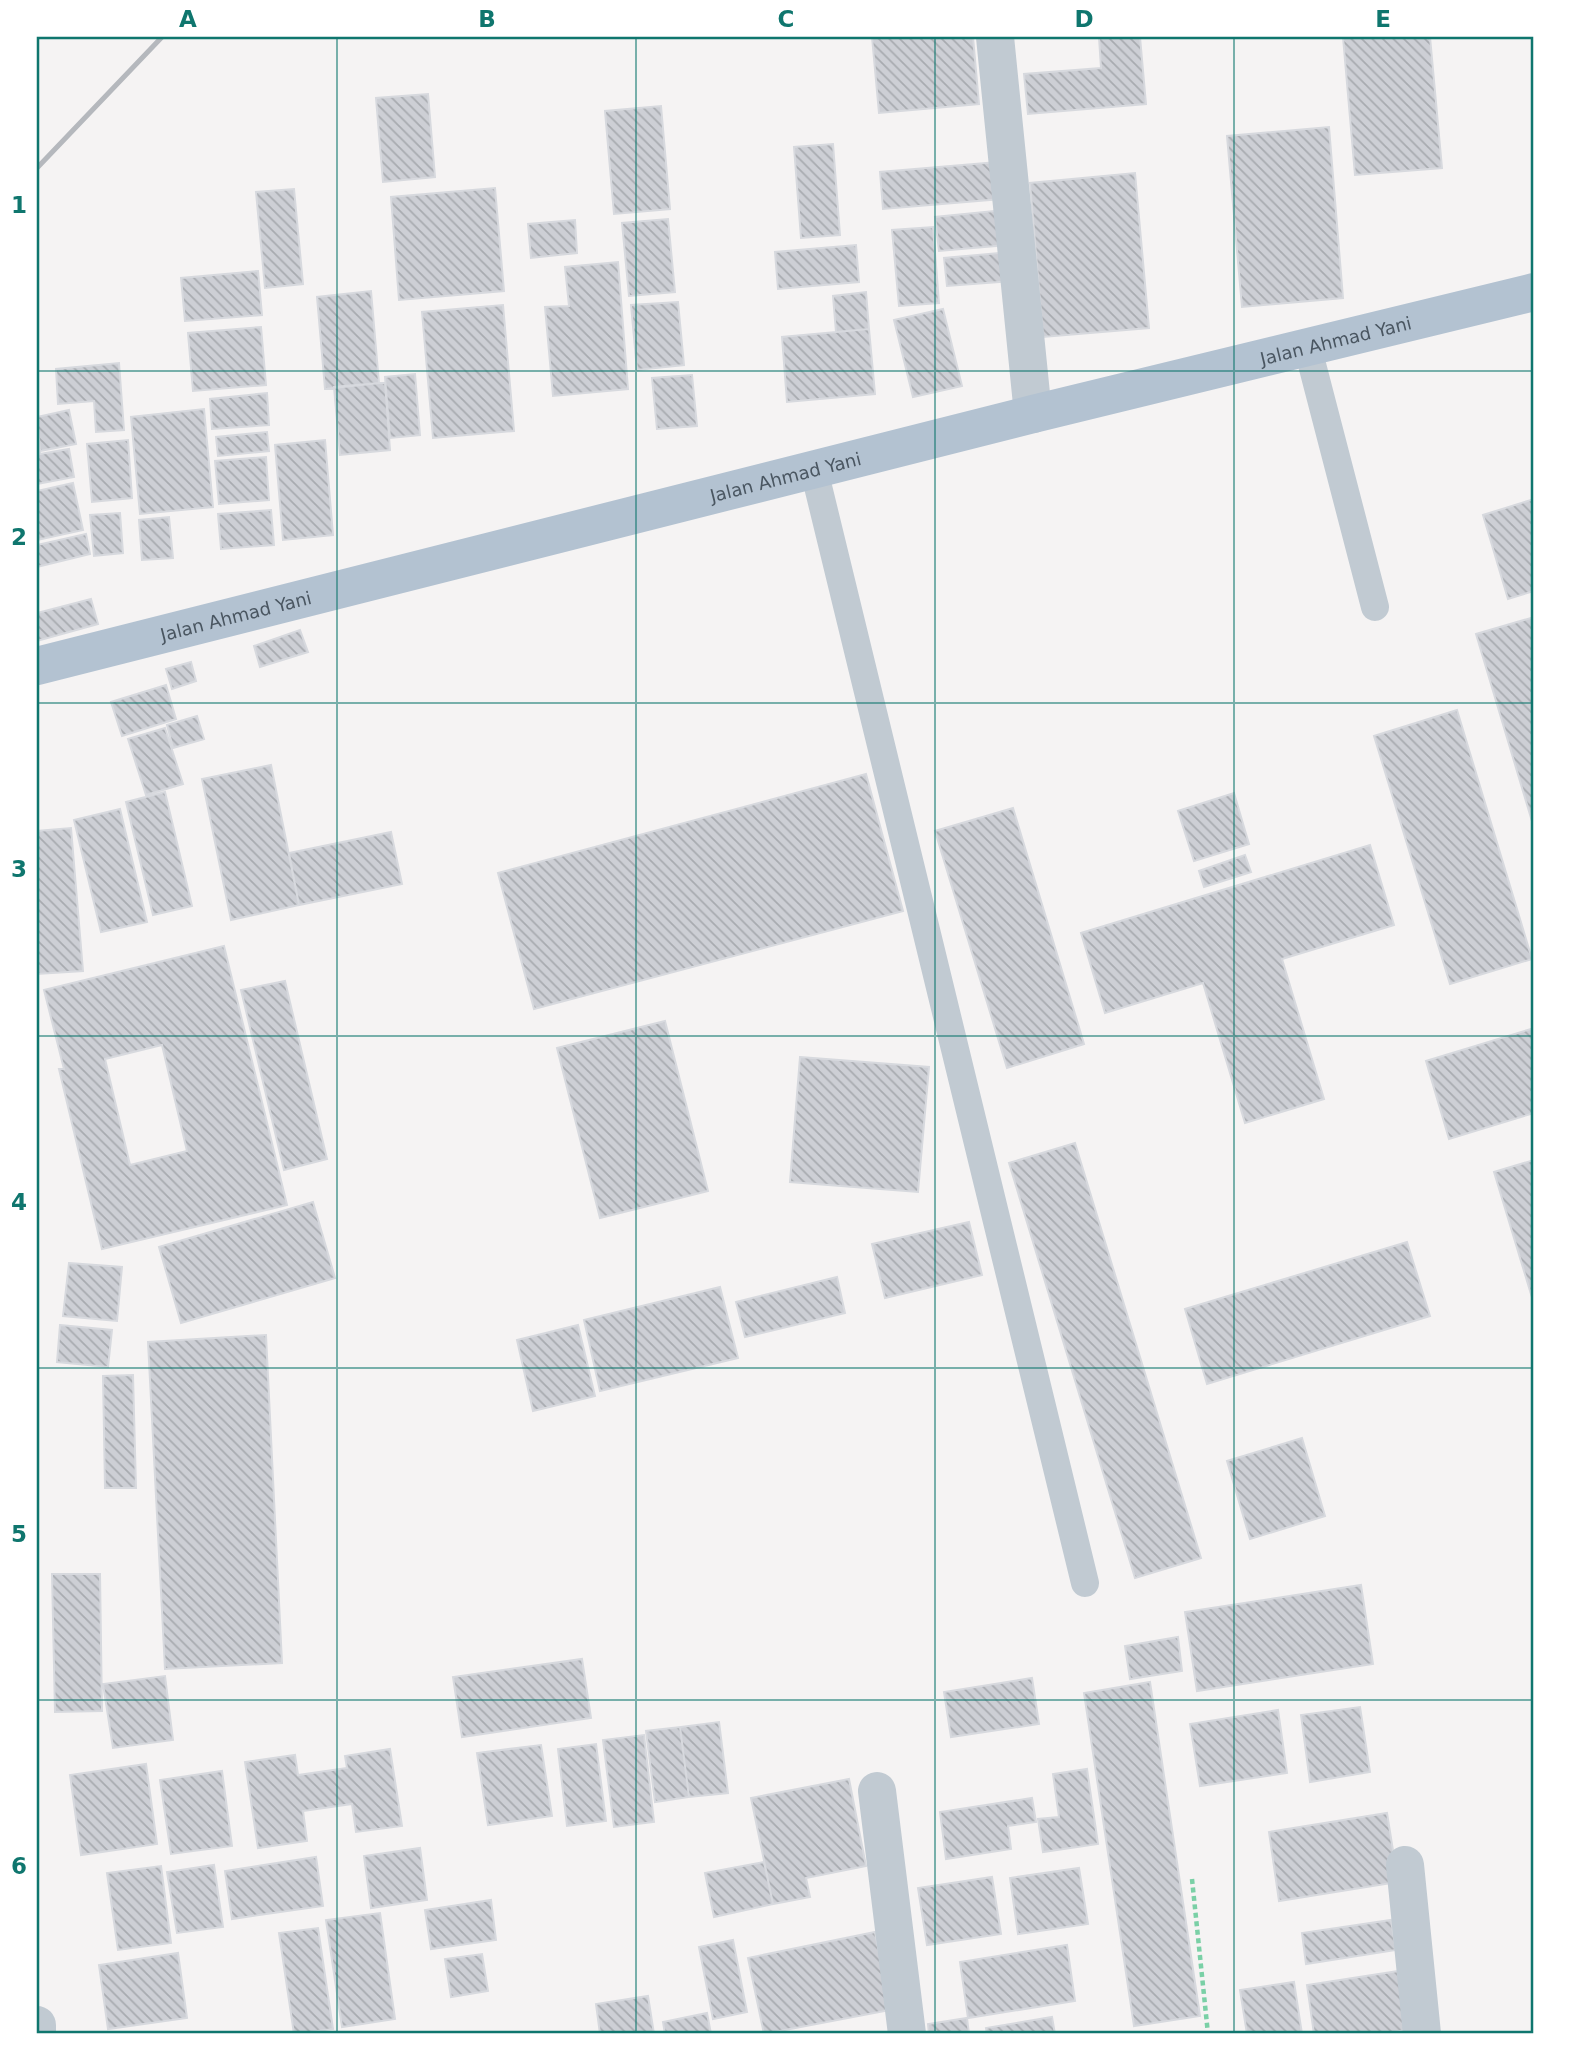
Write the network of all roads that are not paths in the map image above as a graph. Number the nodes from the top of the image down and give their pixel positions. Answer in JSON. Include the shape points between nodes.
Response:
{"nodes":[{"id":1,"x":995,"y":37,"type":"edge"},
{"id":2,"x":1534,"y":292,"type":"edge"},
{"id":3,"x":1308,"y":349,"type":"junction"},
{"id":4,"x":1033,"y":414,"type":"junction"},
{"id":5,"x":814,"y":470,"type":"junction"},
{"id":6,"x":1375,"y":607,"type":"dead end"},
{"id":7,"x":37,"y":666,"type":"edge"},
{"id":8,"x":1085,"y":1583,"type":"dead end"},
{"id":9,"x":877,"y":1791,"type":"dead end"},
{"id":10,"x":1405,"y":1865,"type":"dead end"},
{"id":11,"x":37,"y":2025,"type":"edge"},
{"id":12,"x":37,"y":2034,"type":"edge"},
{"id":13,"x":907,"y":2034,"type":"edge"},
{"id":14,"x":1422,"y":2034,"type":"edge"}],
"edges":[{"from":1,"to":4,"type":"street"},
{"from":2,"to":3,"type":"main road","name":"Jalan Ahmad Yani"},
{"from":3,"to":4,"type":"main road","name":"Jalan Ahmad Yani"},
{"from":3,"to":6,"type":"lane"},
{"from":4,"to":5,"type":"main road","name":"Jalan Ahmad Yani"},
{"from":5,"to":7,"type":"main road","name":"Jalan Ahmad Yani"},
{"from":5,"to":8,"type":"lane"},
{"from":9,"to":13,"type":"street"},
{"from":10,"to":14,"type":"street"},
{"from":11,"to":12,"type":"street"}]}
